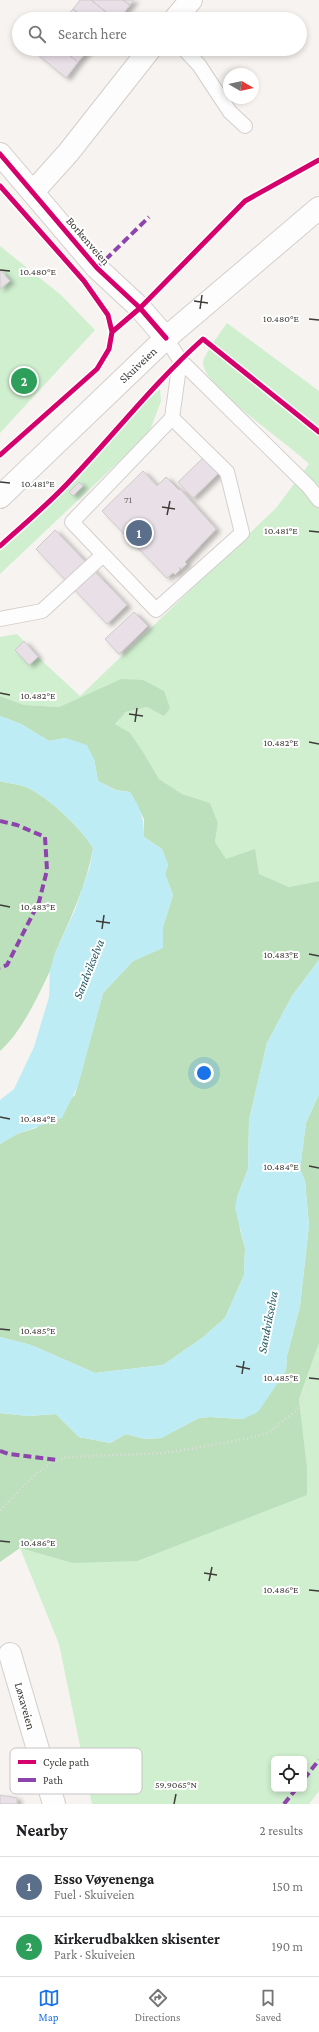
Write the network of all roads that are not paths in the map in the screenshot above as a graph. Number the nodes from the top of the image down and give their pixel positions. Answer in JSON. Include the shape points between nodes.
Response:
{"nodes":[{"id":1,"x":191,"y":0,"type":"edge"},
{"id":2,"x":181,"y":12,"type":"edge"},
{"id":3,"x":144,"y":56,"type":"edge"},
{"id":4,"x":191,"y":56,"type":"edge"},
{"id":5,"x":245,"y":126,"type":"dead end"},
{"id":6,"x":0,"y":154,"type":"edge"},
{"id":7,"x":33,"y":192,"type":"junction"},
{"id":8,"x":319,"y":208,"type":"edge"},
{"id":9,"x":166,"y":338,"type":"junction"},
{"id":10,"x":180,"y":360,"type":"junction"},
{"id":11,"x":172,"y":418,"type":"junction"},
{"id":12,"x":0,"y":497,"type":"edge"},
{"id":13,"x":319,"y":500,"type":"edge"},
{"id":14,"x":103,"y":554,"type":"junction"},
{"id":15,"x":0,"y":619,"type":"edge"},
{"id":16,"x":5,"y":1654,"type":"edge"},
{"id":17,"x":36,"y":1748,"type":"edge"},
{"id":18,"x":51,"y":1794,"type":"edge"},
{"id":19,"x":54,"y":1804,"type":"edge"}],
"edges":[{"from":1,"to":2,"type":"street"},
{"from":3,"to":7,"type":"street","via":[[68,153]]},
{"from":4,"to":5,"type":"lane","via":[[230,112]]},
{"from":6,"to":7,"type":"street","name":"Borkenveien"},
{"from":7,"to":9,"type":"street","name":"Borkenveien","via":[[97,268],[140,308]]},
{"from":8,"to":9,"type":"street","name":"Skuiveien"},
{"from":9,"to":10,"type":"lane"},
{"from":9,"to":12,"type":"street","name":"Skuiveien"},
{"from":10,"to":11,"type":"lane"},
{"from":10,"to":13,"type":"lane","via":[[303,481]]},
{"from":11,"to":14,"type":"lane","via":[[72,522]]},
{"from":11,"to":14,"type":"lane","via":[[227,472],[242,533],[156,610]]},
{"from":14,"to":15,"type":"lane","via":[[42,611]]},
{"from":16,"to":17,"type":"street","name":"Løxaveien"},
{"from":18,"to":19,"type":"street","name":"Løxaveien"}]}
